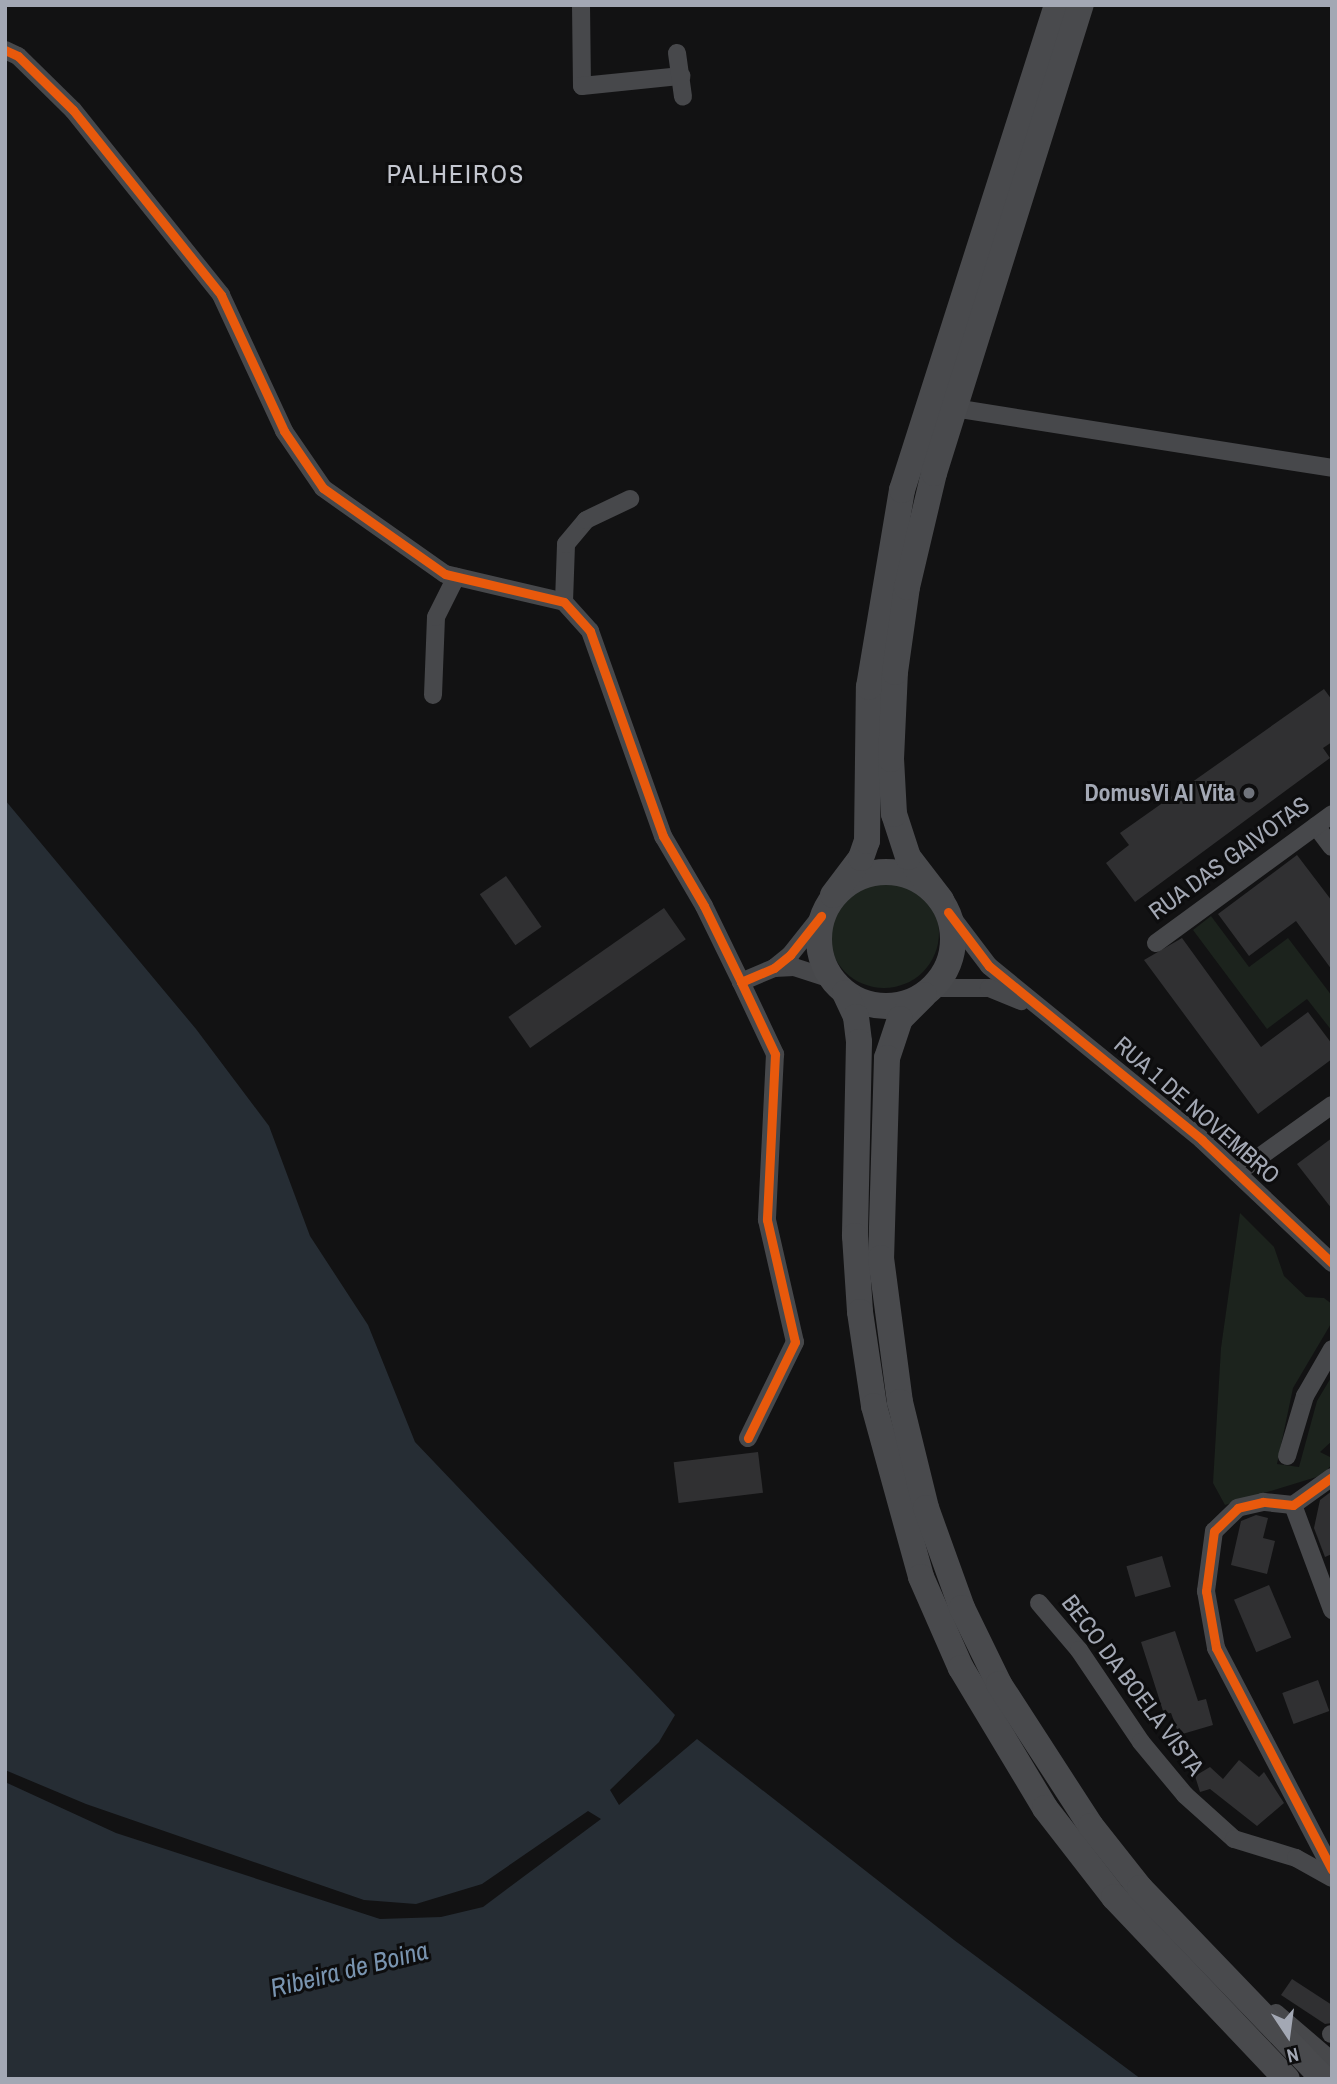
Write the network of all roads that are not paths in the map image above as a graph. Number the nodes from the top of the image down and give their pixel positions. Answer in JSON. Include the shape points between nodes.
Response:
{"nodes":[{"id":1,"x":581,"y":5,"type":"edge"},
{"id":2,"x":1057,"y":5,"type":"edge"},
{"id":3,"x":1081,"y":5,"type":"edge"},
{"id":4,"x":5,"y":50,"type":"edge"},
{"id":5,"x":677,"y":53,"type":"dead end"},
{"id":6,"x":681,"y":76,"type":"junction"},
{"id":7,"x":683,"y":97,"type":"dead end"},
{"id":8,"x":954,"y":408,"type":"junction"},
{"id":9,"x":1332,"y":468,"type":"edge"},
{"id":10,"x":631,"y":499,"type":"dead end"},
{"id":11,"x":456,"y":577,"type":"junction"},
{"id":12,"x":564,"y":603,"type":"junction"},
{"id":13,"x":432,"y":695,"type":"dead end"},
{"id":14,"x":1332,"y":814,"type":"edge"},
{"id":15,"x":1316,"y":826,"type":"junction"},
{"id":16,"x":1332,"y":847,"type":"edge"},
{"id":17,"x":827,"y":905,"type":"junction"},
{"id":18,"x":945,"y":906,"type":"junction"},
{"id":19,"x":1156,"y":943,"type":"dead end"},
{"id":20,"x":774,"y":968,"type":"junction"},
{"id":21,"x":741,"y":982,"type":"junction"},
{"id":22,"x":838,"y":986,"type":"junction"},
{"id":23,"x":928,"y":991,"type":"junction"},
{"id":24,"x":1034,"y":1006,"type":"junction"},
{"id":25,"x":1332,"y":1105,"type":"edge"},
{"id":26,"x":1237,"y":1173,"type":"junction"},
{"id":27,"x":1332,"y":1263,"type":"edge"},
{"id":28,"x":1332,"y":1349,"type":"edge"},
{"id":29,"x":748,"y":1438,"type":"dead end"},
{"id":30,"x":1287,"y":1456,"type":"dead end"},
{"id":31,"x":1332,"y":1477,"type":"edge"},
{"id":32,"x":1293,"y":1504,"type":"junction"},
{"id":33,"x":1039,"y":1603,"type":"dead end"},
{"id":34,"x":1332,"y":1610,"type":"edge"},
{"id":35,"x":1332,"y":1870,"type":"edge"},
{"id":36,"x":1332,"y":1878,"type":"edge"},
{"id":37,"x":1191,"y":1942,"type":"junction"},
{"id":38,"x":1332,"y":2061,"type":"edge"},
{"id":39,"x":1287,"y":2079,"type":"edge"},
{"id":40,"x":1324,"y":2079,"type":"edge"}],
"edges":[{"from":1,"to":6,"type":"street","via":[[582,86]]},
{"from":2,"to":17,"type":"main road","via":[[902,490],[869,687],[867,841],[861,858]]},
{"from":3,"to":8,"type":"main road"},
{"from":4,"to":11,"type":"street","via":[[18,56],[73,110],[221,295],[284,431],[323,488],[382,533]]},
{"from":5,"to":6,"type":"street"},
{"from":6,"to":7,"type":"street"},
{"from":8,"to":9,"type":"street"},
{"from":8,"to":18,"type":"main road","via":[[907,587],[895,672],[891,759],[899,837],[908,857]]},
{"from":10,"to":12,"type":"street","via":[[586,520],[566,544]]},
{"from":11,"to":12,"type":"street"},
{"from":11,"to":13,"type":"street","via":[[436,617]]},
{"from":12,"to":21,"type":"street","via":[[590,631],[663,836]]},
{"from":14,"to":15,"type":"street","name":"RUA DAS GAIVOTAS"},
{"from":15,"to":16,"type":"street"},
{"from":15,"to":19,"type":"street","name":"RUA DAS GAIVOTAS"},
{"from":17,"to":18,"type":"main road","via":[[868,873],[888,871],[918,880]]},
{"from":17,"to":20,"type":"street","via":[[804,941]]},
{"from":17,"to":22,"type":"main road","via":[[817,938],[821,960]]},
{"from":18,"to":23,"type":"main road","via":[[952,952]]},
{"from":18,"to":24,"type":"street","via":[[989,966]]},
{"from":20,"to":21,"type":"street"},
{"from":20,"to":22,"type":"street","via":[[794,967]]},
{"from":21,"to":29,"type":"street","via":[[775,1054],[767,1220],[795,1342]]},
{"from":22,"to":23,"type":"main road","via":[[884,1006]]},
{"from":22,"to":39,"type":"main road","via":[[856,1017],[859,1042],[855,1236],[860,1312],[874,1406],[921,1577],[961,1668],[1045,1808],[1114,1897]]},
{"from":23,"to":24,"type":"street","via":[[989,988]]},
{"from":23,"to":37,"type":"main road","via":[[900,1019],[887,1058],[879,1206],[881,1258],[900,1402],[926,1508],[961,1608],[1044,1759],[1140,1888]]},
{"from":24,"to":26,"type":"street","name":"RUA 1 DE NOVEMBRO"},
{"from":25,"to":26,"type":"street"},
{"from":26,"to":27,"type":"street","name":"RUA 1 DE NOVEMBRO"},
{"from":28,"to":30,"type":"street","via":[[1305,1396]]},
{"from":31,"to":32,"type":"street"},
{"from":32,"to":34,"type":"street"},
{"from":32,"to":35,"type":"street","via":[[1263,1502],[1238,1508],[1214,1531],[1206,1591],[1216,1648]]},
{"from":33,"to":36,"type":"street","name":"BECO DA BOELA VISTA","via":[[1185,1795],[1234,1839],[1296,1858]]},
{"from":37,"to":38,"type":"street"},
{"from":37,"to":40,"type":"main road"}]}
